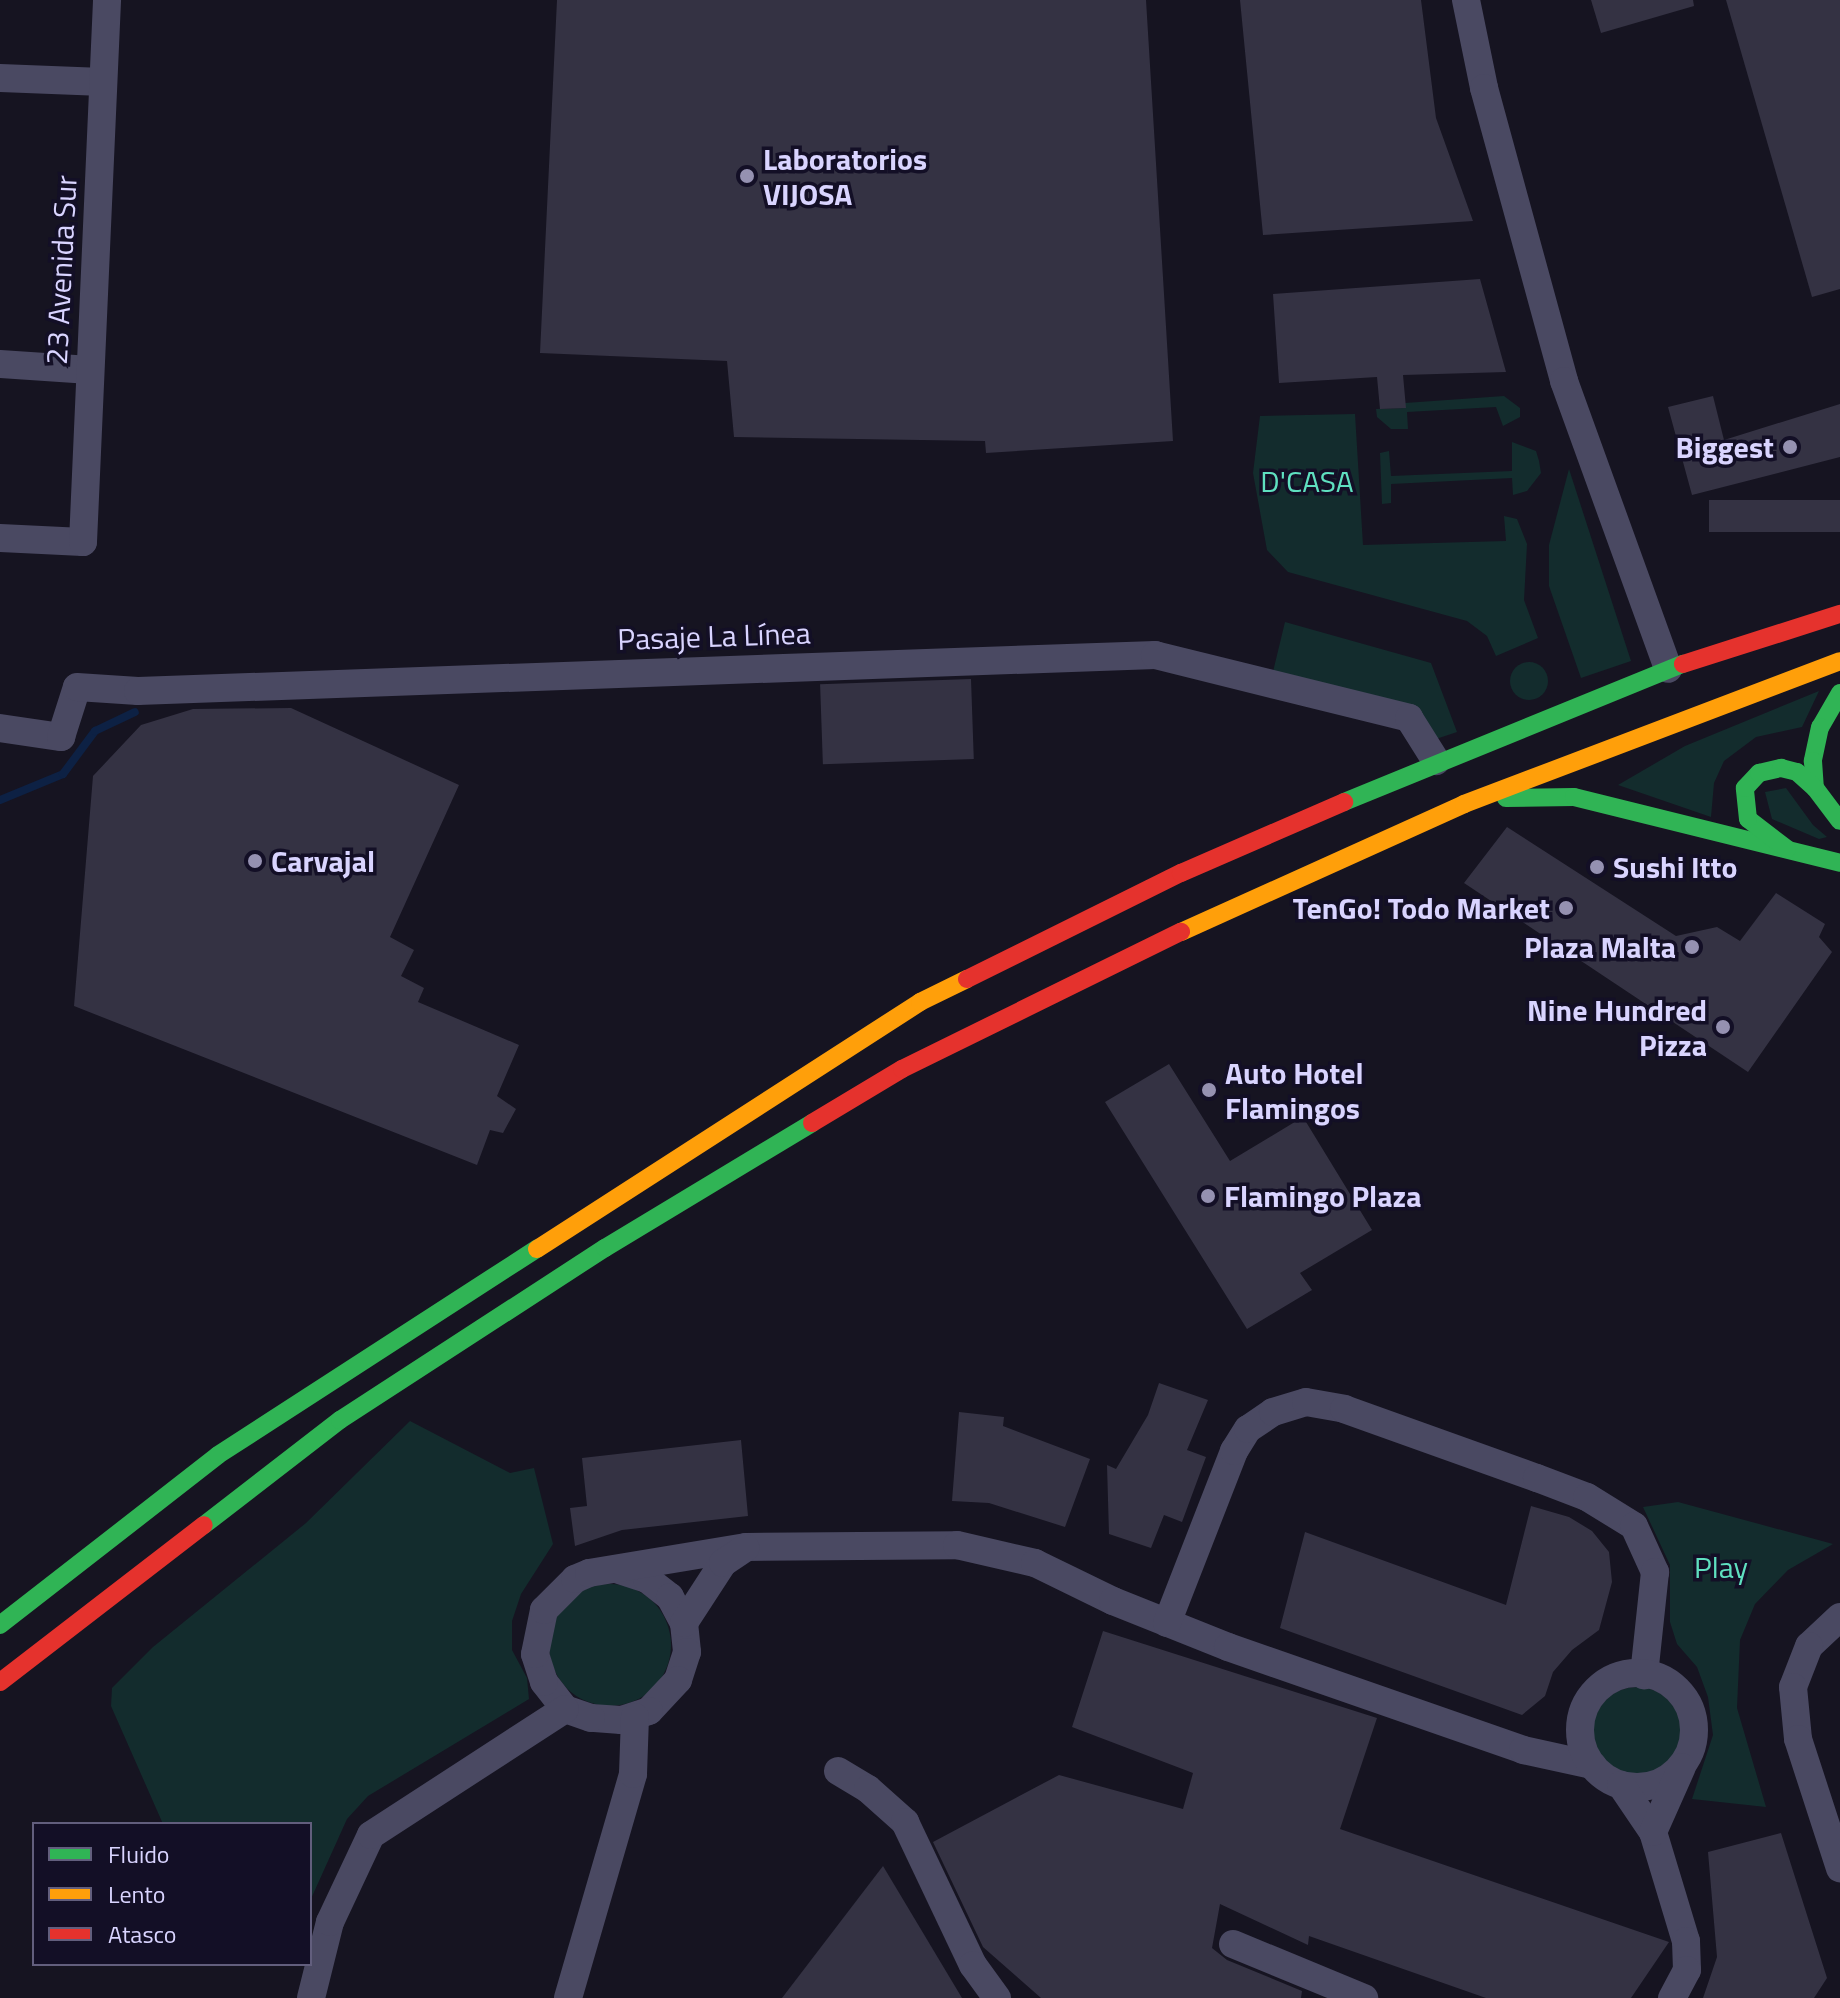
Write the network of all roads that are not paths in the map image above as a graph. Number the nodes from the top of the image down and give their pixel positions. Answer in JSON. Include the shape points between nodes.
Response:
{"nodes":[{"id":1,"x":107,"y":0,"type":"edge"},
{"id":2,"x":1466,"y":0,"type":"edge"},
{"id":3,"x":0,"y":78,"type":"edge"},
{"id":4,"x":103,"y":82,"type":"junction"},
{"id":5,"x":0,"y":364,"type":"edge"},
{"id":6,"x":90,"y":370,"type":"junction"},
{"id":7,"x":0,"y":538,"type":"edge"},
{"id":8,"x":1840,"y":614,"type":"edge"},
{"id":9,"x":1840,"y":661,"type":"edge"},
{"id":10,"x":1668,"y":669,"type":"junction"},
{"id":11,"x":1840,"y":693,"type":"edge"},
{"id":12,"x":0,"y":728,"type":"edge"},
{"id":13,"x":1436,"y":761,"type":"junction"},
{"id":14,"x":1815,"y":788,"type":"junction"},
{"id":15,"x":1464,"y":804,"type":"junction"},
{"id":16,"x":1840,"y":821,"type":"edge"},
{"id":17,"x":1793,"y":852,"type":"junction"},
{"id":18,"x":1840,"y":863,"type":"edge"},
{"id":19,"x":746,"y":1547,"type":"junction"},
{"id":20,"x":619,"y":1570,"type":"junction"},
{"id":21,"x":1840,"y":1617,"type":"edge"},
{"id":22,"x":684,"y":1623,"type":"junction"},
{"id":23,"x":1167,"y":1623,"type":"junction"},
{"id":24,"x":0,"y":1625,"type":"edge"},
{"id":25,"x":1644,"y":1675,"type":"junction"},
{"id":26,"x":0,"y":1682,"type":"edge"},
{"id":27,"x":1589,"y":1699,"type":"junction"},
{"id":28,"x":559,"y":1702,"type":"junction"},
{"id":29,"x":635,"y":1717,"type":"junction"},
{"id":30,"x":606,"y":1721,"type":"junction"},
{"id":31,"x":1523,"y":1750,"type":"junction"},
{"id":32,"x":1685,"y":1761,"type":"junction"},
{"id":33,"x":1592,"y":1765,"type":"junction"},
{"id":34,"x":838,"y":1771,"type":"dead end"},
{"id":35,"x":633,"y":1774,"type":"junction"},
{"id":36,"x":1621,"y":1785,"type":"junction"},
{"id":37,"x":1653,"y":1832,"type":"junction"},
{"id":38,"x":1840,"y":1868,"type":"edge"},
{"id":39,"x":1233,"y":1944,"type":"dead end"},
{"id":40,"x":1328,"y":1992,"type":"edge"},
{"id":41,"x":311,"y":1998,"type":"edge"},
{"id":42,"x":568,"y":1998,"type":"edge"},
{"id":43,"x":997,"y":1998,"type":"edge"},
{"id":44,"x":1364,"y":1998,"type":"edge"},
{"id":45,"x":1672,"y":1998,"type":"edge"}],
"edges":[{"from":1,"to":4,"type":"street","name":"23 Avenida Sur"},
{"from":2,"to":10,"type":"street","via":[[1564,381]]},
{"from":3,"to":4,"type":"street"},
{"from":4,"to":6,"type":"street","name":"23 Avenida Sur"},
{"from":5,"to":6,"type":"street"},
{"from":6,"to":7,"type":"street","name":"23 Avenida Sur","via":[[83,542]]},
{"from":8,"to":10,"type":"highway"},
{"from":9,"to":15,"type":"highway"},
{"from":10,"to":13,"type":"highway"},
{"from":11,"to":14,"type":"highway","via":[[1820,727]]},
{"from":12,"to":13,"type":"street","name":"Pasaje La Línea","via":[[61,737],[77,687],[138,691],[1155,655],[1409,718]]},
{"from":13,"to":24,"type":"highway","via":[[1181,873],[920,1002],[218,1455]]},
{"from":14,"to":16,"type":"highway"},
{"from":14,"to":17,"type":"highway","via":[[1787,768],[1759,773],[1745,788],[1748,819]]},
{"from":15,"to":17,"type":"highway","via":[[1526,795],[1574,797]]},
{"from":15,"to":26,"type":"highway","via":[[1185,930],[889,1077],[561,1275],[340,1420]]},
{"from":17,"to":18,"type":"highway"},
{"from":19,"to":20,"type":"street"},
{"from":19,"to":22,"type":"street","via":[[723,1563]]},
{"from":19,"to":23,"type":"street","via":[[993,1549]]},
{"from":20,"to":22,"type":"street","via":[[659,1587]]},
{"from":20,"to":28,"type":"street","via":[[575,1579],[544,1610],[535,1654]]},
{"from":21,"to":38,"type":"street","via":[[1809,1646],[1793,1687],[1798,1739]]},
{"from":22,"to":29,"type":"street","via":[[687,1652],[678,1680],[660,1703]]},
{"from":23,"to":25,"type":"street","via":[[1234,1451],[1248,1429],[1273,1412],[1306,1402],[1344,1409],[1522,1472],[1587,1497],[1634,1526],[1655,1572]]},
{"from":23,"to":31,"type":"street"},
{"from":25,"to":27,"type":"street","via":[[1618,1677]]},
{"from":25,"to":32,"type":"street","via":[[1670,1684],[1691,1712],[1693,1737]]},
{"from":27,"to":31,"type":"street","via":[[1563,1733]]},
{"from":27,"to":33,"type":"street","via":[[1580,1733]]},
{"from":28,"to":30,"type":"street"},
{"from":28,"to":41,"type":"street","via":[[519,1736],[371,1835],[330,1922]]},
{"from":29,"to":30,"type":"street"},
{"from":29,"to":35,"type":"street"},
{"from":30,"to":35,"type":"street"},
{"from":31,"to":33,"type":"street"},
{"from":32,"to":36,"type":"street","via":[[1657,1784]]},
{"from":32,"to":37,"type":"street"},
{"from":33,"to":36,"type":"street"},
{"from":34,"to":43,"type":"street","via":[[905,1822],[973,1965]]},
{"from":35,"to":42,"type":"street"},
{"from":36,"to":37,"type":"street"},
{"from":37,"to":45,"type":"street","via":[[1686,1941],[1687,1970]]},
{"from":39,"to":40,"type":"street"},
{"from":40,"to":44,"type":"street"}]}
